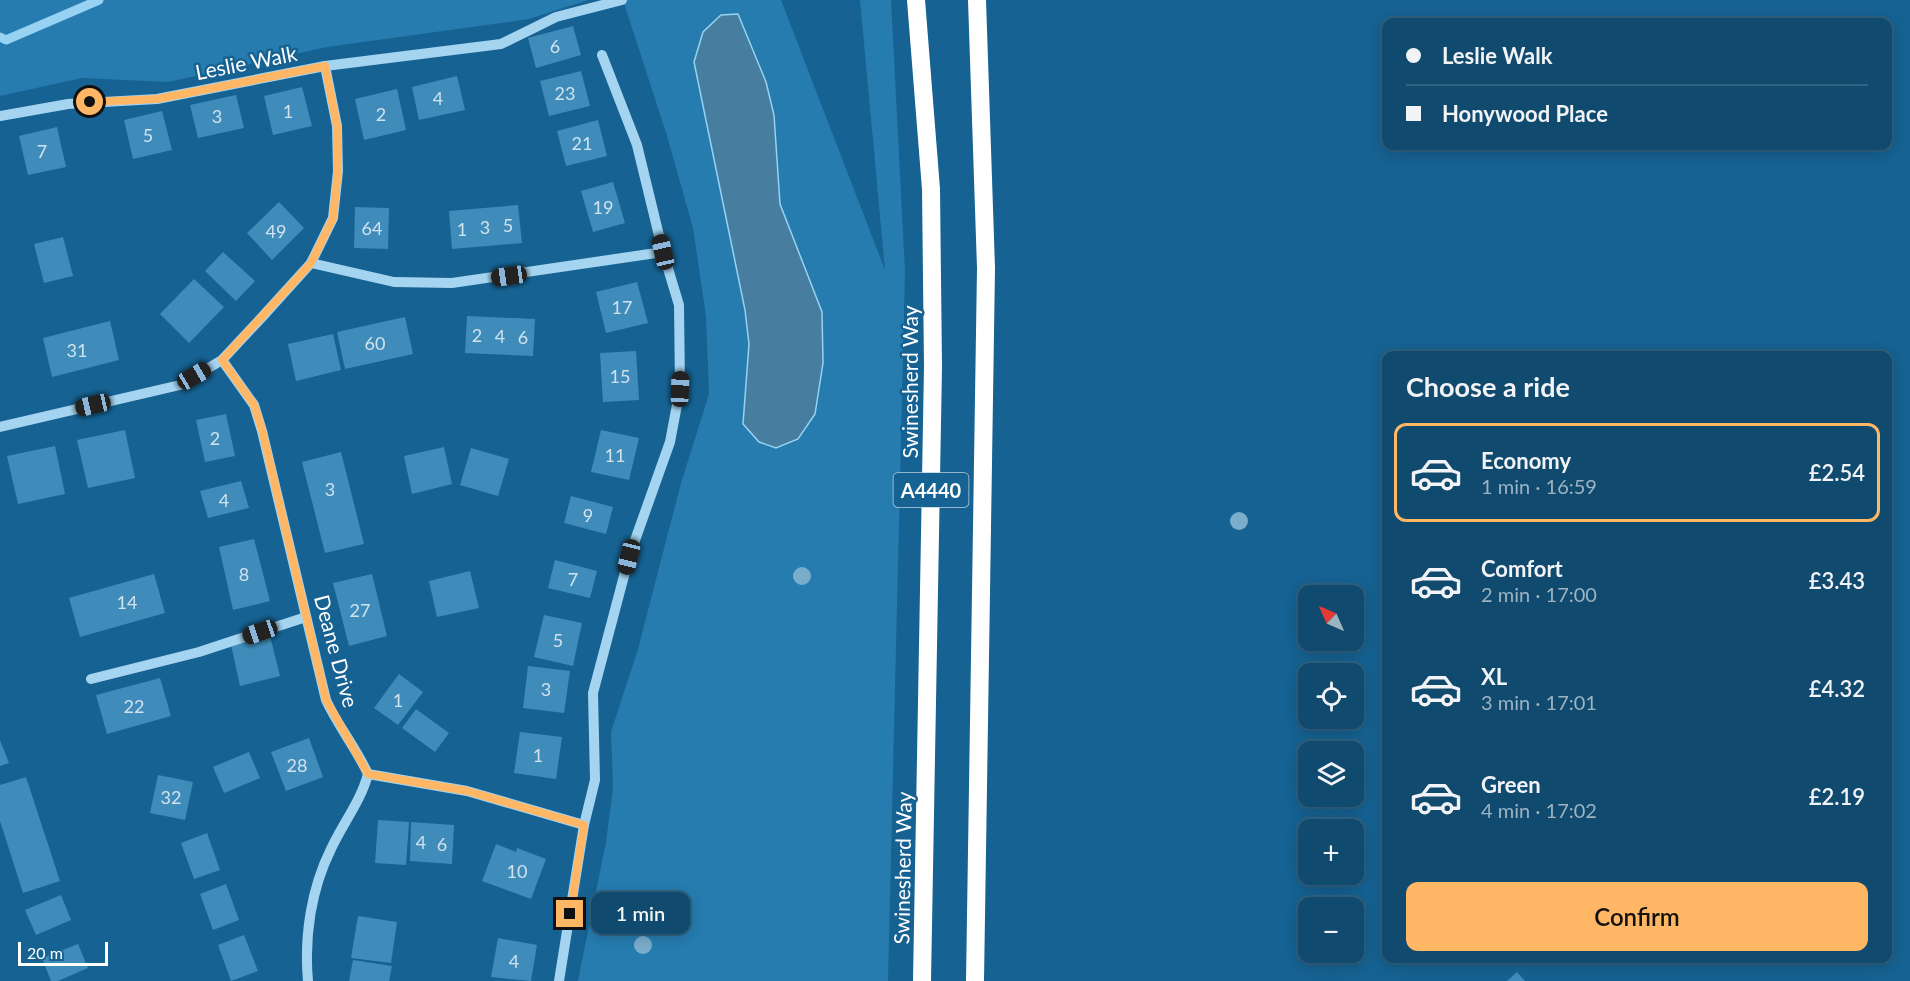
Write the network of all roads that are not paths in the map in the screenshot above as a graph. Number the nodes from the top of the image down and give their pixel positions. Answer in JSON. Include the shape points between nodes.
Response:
{"nodes":[{"id":1,"x":622,"y":0,"type":"edge"},
{"id":2,"x":916,"y":0,"type":"edge"},
{"id":3,"x":976,"y":0,"type":"edge"},
{"id":4,"x":602,"y":55,"type":"dead end"},
{"id":5,"x":325,"y":66,"type":"junction"},
{"id":6,"x":0,"y":116,"type":"edge"},
{"id":7,"x":663,"y":252,"type":"junction"},
{"id":8,"x":311,"y":263,"type":"junction"},
{"id":9,"x":222,"y":360,"type":"junction"},
{"id":10,"x":0,"y":427,"type":"edge"},
{"id":11,"x":306,"y":617,"type":"junction"},
{"id":12,"x":91,"y":679,"type":"dead end"},
{"id":13,"x":368,"y":774,"type":"junction"},
{"id":14,"x":584,"y":825,"type":"junction"},
{"id":15,"x":308,"y":981,"type":"edge"},
{"id":16,"x":559,"y":981,"type":"edge"},
{"id":17,"x":922,"y":981,"type":"edge"},
{"id":18,"x":975,"y":981,"type":"edge"}],
"edges":[{"from":1,"to":5,"type":"street","name":"Leslie Walk","via":[[556,17],[501,44]]},
{"from":2,"to":17,"type":"highway","name":"Swinesherd Way","number":"A4440","via":[[931,189],[933,367]]},
{"from":3,"to":18,"type":"highway","number":"A4440","via":[[986,268]]},
{"from":4,"to":7,"type":"street","via":[[637,144]]},
{"from":5,"to":6,"type":"street","name":"Leslie Walk","via":[[157,99],[68,104]]},
{"from":5,"to":8,"type":"street","via":[[337,126],[338,171],[333,218]]},
{"from":7,"to":8,"type":"street","via":[[452,283],[394,282]]},
{"from":7,"to":14,"type":"street","via":[[679,305],[680,389],[670,442],[629,557],[593,693],[595,780]]},
{"from":8,"to":9,"type":"street"},
{"from":9,"to":10,"type":"street","via":[[180,385]]},
{"from":9,"to":11,"type":"street","name":"Deane Drive","via":[[254,405]]},
{"from":11,"to":12,"type":"street","via":[[200,652]]},
{"from":11,"to":13,"type":"street","name":"Deane Drive","via":[[326,700]]},
{"from":13,"to":14,"type":"street","via":[[467,791]]},
{"from":13,"to":15,"type":"street","via":[[364,790],[330,850],[319,881],[309,918]]},
{"from":14,"to":16,"type":"street"}]}
